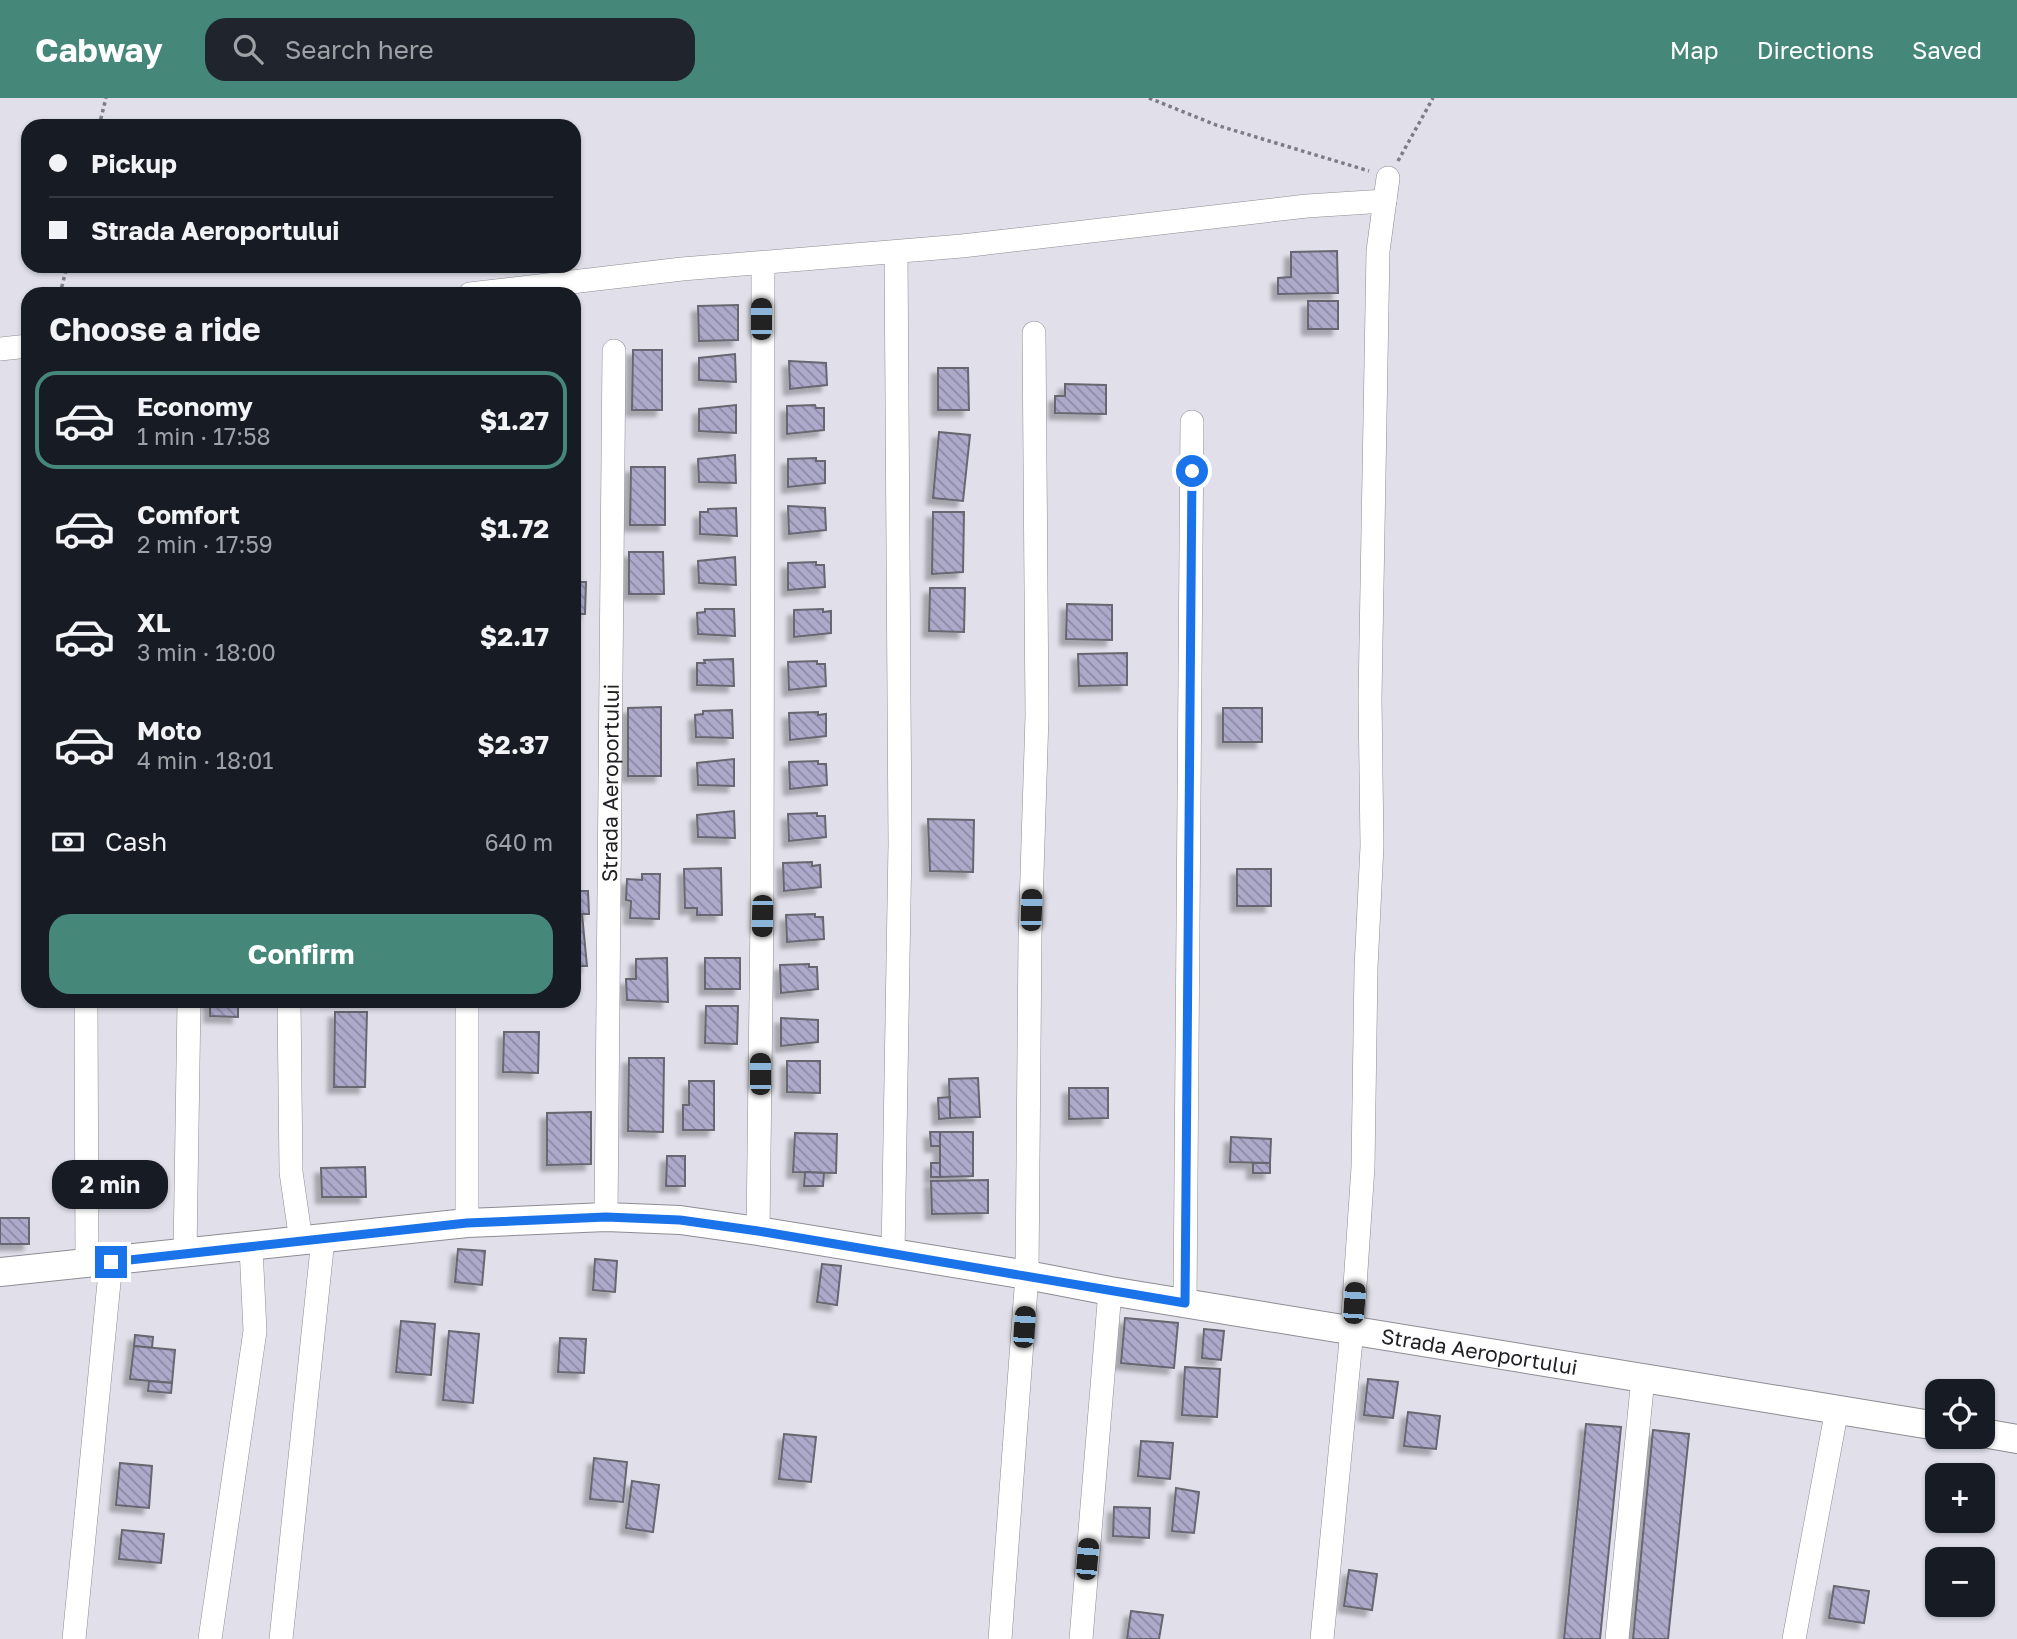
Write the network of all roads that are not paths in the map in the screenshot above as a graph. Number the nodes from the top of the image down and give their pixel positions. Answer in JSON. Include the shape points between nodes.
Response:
{"nodes":[{"id":1,"x":1388,"y":178,"type":"road end"},
{"id":2,"x":1385,"y":201,"type":"junction"},
{"id":3,"x":896,"y":252,"type":"junction"},
{"id":4,"x":762,"y":263,"type":"junction"},
{"id":5,"x":536,"y":287,"type":"edge"},
{"id":6,"x":1034,"y":333,"type":"dead end"},
{"id":7,"x":21,"y":347,"type":"edge"},
{"id":8,"x":0,"y":349,"type":"edge"},
{"id":9,"x":614,"y":351,"type":"dead end"},
{"id":10,"x":1192,"y":422,"type":"dead end"},
{"id":11,"x":86,"y":1008,"type":"edge"},
{"id":12,"x":188,"y":1008,"type":"edge"},
{"id":13,"x":289,"y":1008,"type":"edge"},
{"id":14,"x":467,"y":1008,"type":"edge"},
{"id":15,"x":606,"y":1217,"type":"junction"},
{"id":16,"x":467,"y":1223,"type":"junction"},
{"id":17,"x":758,"y":1231,"type":"junction"},
{"id":18,"x":312,"y":1240,"type":"junction"},
{"id":19,"x":251,"y":1247,"type":"junction"},
{"id":20,"x":185,"y":1254,"type":"junction"},
{"id":21,"x":893,"y":1254,"type":"junction"},
{"id":22,"x":99,"y":1263,"type":"junction"},
{"id":23,"x":0,"y":1272,"type":"edge"},
{"id":24,"x":1027,"y":1275,"type":"junction"},
{"id":25,"x":1110,"y":1291,"type":"junction"},
{"id":26,"x":1185,"y":1303,"type":"junction"},
{"id":27,"x":1352,"y":1330,"type":"junction"},
{"id":28,"x":1643,"y":1378,"type":"junction"},
{"id":29,"x":1837,"y":1409,"type":"junction"},
{"id":30,"x":1925,"y":1424,"type":"edge"},
{"id":31,"x":1995,"y":1435,"type":"edge"},
{"id":32,"x":2017,"y":1439,"type":"edge"},
{"id":33,"x":74,"y":1639,"type":"edge"},
{"id":34,"x":210,"y":1639,"type":"edge"},
{"id":35,"x":281,"y":1639,"type":"edge"},
{"id":36,"x":1000,"y":1639,"type":"edge"},
{"id":37,"x":1080,"y":1639,"type":"edge"},
{"id":38,"x":1322,"y":1639,"type":"edge"},
{"id":39,"x":1617,"y":1639,"type":"edge"},
{"id":40,"x":1794,"y":1639,"type":"edge"}],
"edges":[{"from":1,"to":2,"type":"street"},
{"from":2,"to":3,"type":"street"},
{"from":2,"to":27,"type":"street","via":[[1378,251],[1372,846],[1363,1167]]},
{"from":3,"to":4,"type":"street"},
{"from":3,"to":21,"type":"street","via":[[900,844]]},
{"from":4,"to":5,"type":"street"},
{"from":4,"to":17,"type":"street"},
{"from":6,"to":24,"type":"street","via":[[1037,716]]},
{"from":7,"to":8,"type":"street"},
{"from":9,"to":15,"type":"street","name":"Strada Aeroportului"},
{"from":10,"to":26,"type":"street"},
{"from":11,"to":22,"type":"street"},
{"from":12,"to":20,"type":"street"},
{"from":13,"to":18,"type":"street","via":[[291,1172]]},
{"from":14,"to":16,"type":"street"},
{"from":15,"to":16,"type":"street","name":"Strada Aeroportului"},
{"from":15,"to":17,"type":"street","name":"Strada Aeroportului","via":[[680,1220]]},
{"from":16,"to":18,"type":"street","name":"Strada Aeroportului"},
{"from":17,"to":21,"type":"street","name":"Strada Aeroportului"},
{"from":18,"to":19,"type":"street","name":"Strada Aeroportului"},
{"from":18,"to":35,"type":"street"},
{"from":19,"to":20,"type":"street","name":"Strada Aeroportului"},
{"from":19,"to":34,"type":"street","via":[[255,1331]]},
{"from":20,"to":22,"type":"street","name":"Strada Aeroportului"},
{"from":21,"to":24,"type":"street","name":"Strada Aeroportului"},
{"from":22,"to":23,"type":"street","name":"Strada Aeroportului"},
{"from":22,"to":33,"type":"street"},
{"from":24,"to":25,"type":"street","name":"Strada Aeroportului"},
{"from":24,"to":36,"type":"street"},
{"from":25,"to":26,"type":"street","name":"Strada Aeroportului"},
{"from":25,"to":37,"type":"street"},
{"from":26,"to":27,"type":"street","name":"Strada Aeroportului"},
{"from":27,"to":28,"type":"street","name":"Strada Aeroportului"},
{"from":27,"to":38,"type":"street"},
{"from":28,"to":29,"type":"street","name":"Strada Aeroportului"},
{"from":28,"to":39,"type":"street"},
{"from":29,"to":30,"type":"street","name":"Strada Aeroportului"},
{"from":29,"to":40,"type":"street"},
{"from":31,"to":32,"type":"street"}]}
